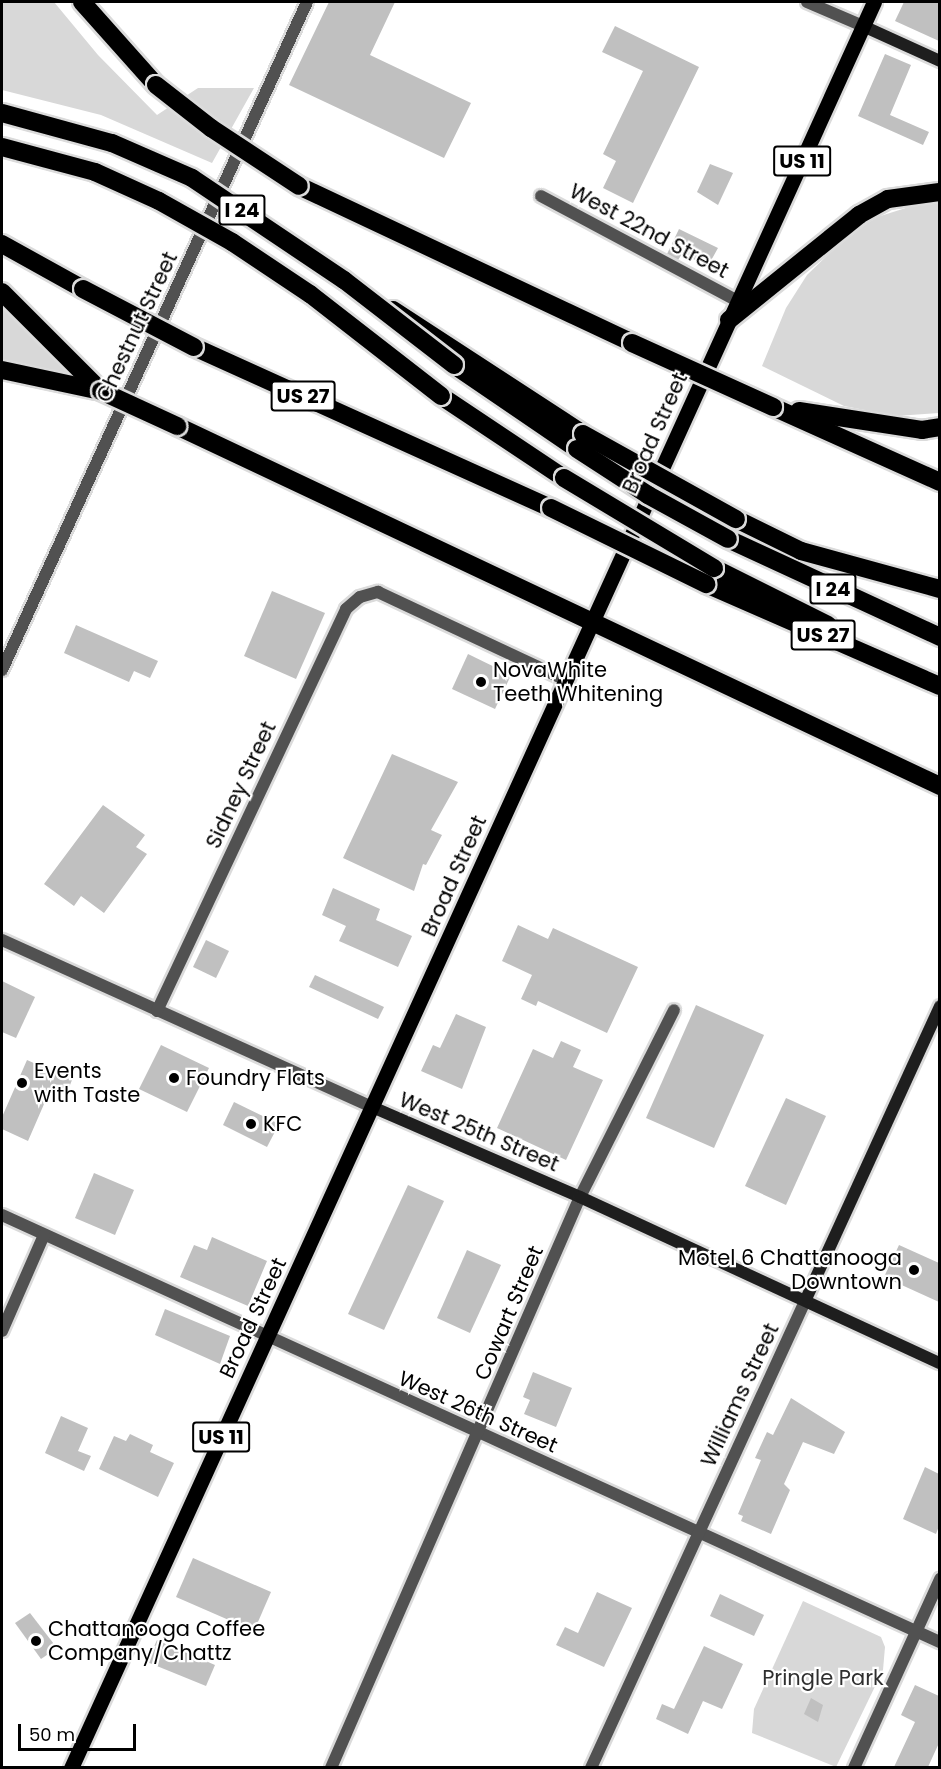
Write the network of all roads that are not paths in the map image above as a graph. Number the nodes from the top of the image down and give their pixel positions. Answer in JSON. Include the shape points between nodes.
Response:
{"nodes":[{"id":1,"x":82,"y":2,"type":"edge"},
{"id":2,"x":307,"y":2,"type":"edge"},
{"id":3,"x":807,"y":2,"type":"edge"},
{"id":4,"x":874,"y":2,"type":"edge"},
{"id":5,"x":862,"y":26,"type":"junction"},
{"id":6,"x":939,"y":62,"type":"edge"},
{"id":7,"x":2,"y":113,"type":"edge"},
{"id":8,"x":2,"y":147,"type":"edge"},
{"id":9,"x":939,"y":192,"type":"edge"},
{"id":10,"x":541,"y":196,"type":"dead end"},
{"id":11,"x":2,"y":244,"type":"edge"},
{"id":12,"x":2,"y":292,"type":"edge"},
{"id":13,"x":738,"y":301,"type":"junction"},
{"id":14,"x":729,"y":320,"type":"junction"},
{"id":15,"x":2,"y":370,"type":"edge"},
{"id":16,"x":101,"y":391,"type":"junction"},
{"id":17,"x":772,"y":407,"type":"junction"},
{"id":18,"x":939,"y":427,"type":"edge"},
{"id":19,"x":580,"y":441,"type":"junction"},
{"id":20,"x":939,"y":482,"type":"edge"},
{"id":21,"x":710,"y":576,"type":"junction"},
{"id":22,"x":939,"y":589,"type":"edge"},
{"id":23,"x":593,"y":620,"type":"junction"},
{"id":24,"x":939,"y":638,"type":"edge"},
{"id":25,"x":2,"y":670,"type":"edge"},
{"id":26,"x":566,"y":680,"type":"junction"},
{"id":27,"x":939,"y":681,"type":"edge"},
{"id":28,"x":939,"y":686,"type":"edge"},
{"id":29,"x":939,"y":786,"type":"edge"},
{"id":30,"x":2,"y":940,"type":"edge"},
{"id":31,"x":939,"y":1006,"type":"edge"},
{"id":32,"x":674,"y":1010,"type":"dead end"},
{"id":33,"x":157,"y":1011,"type":"junction"},
{"id":34,"x":372,"y":1107,"type":"junction"},
{"id":35,"x":580,"y":1197,"type":"junction"},
{"id":36,"x":2,"y":1215,"type":"edge"},
{"id":37,"x":44,"y":1235,"type":"junction"},
{"id":38,"x":806,"y":1299,"type":"junction"},
{"id":39,"x":2,"y":1331,"type":"edge"},
{"id":40,"x":267,"y":1338,"type":"junction"},
{"id":41,"x":939,"y":1363,"type":"edge"},
{"id":42,"x":479,"y":1434,"type":"junction"},
{"id":43,"x":697,"y":1533,"type":"junction"},
{"id":44,"x":939,"y":1579,"type":"edge"},
{"id":45,"x":915,"y":1631,"type":"junction"},
{"id":46,"x":939,"y":1642,"type":"edge"},
{"id":47,"x":71,"y":1767,"type":"edge"},
{"id":48,"x":331,"y":1767,"type":"edge"},
{"id":49,"x":591,"y":1767,"type":"edge"},
{"id":50,"x":854,"y":1767,"type":"edge"}],
"edges":[{"from":1,"to":17,"type":"highway","bridge":true,"via":[[156,85],[211,128],[299,186]]},
{"from":2,"to":25,"type":"street","name":"Chestnut Street"},
{"from":3,"to":5,"type":"street"},
{"from":4,"to":5,"type":"main road","name":"Broad Street","number":"US 11"},
{"from":5,"to":6,"type":"street"},
{"from":5,"to":13,"type":"main road","name":"Broad Street","number":"US 11"},
{"from":7,"to":19,"type":"highway","number":"I 24","bridge":true,"via":[[112,143],[192,178]]},
{"from":8,"to":21,"type":"highway","number":"I 24","bridge":true,"via":[[95,172],[159,201],[232,242],[310,294],[441,396]]},
{"from":9,"to":14,"type":"highway","via":[[888,199],[859,215]]},
{"from":10,"to":13,"type":"street","name":"West 22nd Street"},
{"from":11,"to":21,"type":"highway","number":"US 27","bridge":true,"via":[[194,347]]},
{"from":12,"to":16,"type":"highway"},
{"from":13,"to":14,"type":"main road","name":"Broad Street","number":"US 11"},
{"from":14,"to":23,"type":"main road","name":"Broad Street","number":"US 11"},
{"from":15,"to":16,"type":"highway"},
{"from":16,"to":23,"type":"highway","bridge":true},
{"from":17,"to":18,"type":"highway","via":[[922,430]]},
{"from":17,"to":20,"type":"highway"},
{"from":19,"to":22,"type":"highway","bridge":true,"via":[[801,551]]},
{"from":19,"to":24,"type":"highway","number":"I 24","bridge":true,"via":[[648,495],[728,539]]},
{"from":21,"to":27,"type":"highway","number":"I 24"},
{"from":21,"to":28,"type":"highway","number":"US 27"},
{"from":23,"to":26,"type":"main road","name":"Broad Street","number":"US 11"},
{"from":23,"to":29,"type":"highway"},
{"from":26,"to":33,"type":"street","name":"Sidney Street","via":[[378,592],[360,597],[346,609]]},
{"from":26,"to":34,"type":"main road","name":"Broad Street","number":"US 11"},
{"from":30,"to":33,"type":"street","name":"West 25th Street"},
{"from":31,"to":38,"type":"street","name":"Williams Street"},
{"from":32,"to":35,"type":"street","name":"Cowart Street"},
{"from":33,"to":34,"type":"street","name":"West 25th Street"},
{"from":34,"to":35,"type":"street","name":"West 25th Street"},
{"from":34,"to":40,"type":"main road","name":"Broad Street","number":"US 11"},
{"from":35,"to":38,"type":"street","name":"West 25th Street"},
{"from":35,"to":42,"type":"street","name":"Cowart Street"},
{"from":36,"to":37,"type":"street","name":"West 26th Street"},
{"from":37,"to":39,"type":"street"},
{"from":37,"to":40,"type":"street","name":"West 26th Street"},
{"from":38,"to":41,"type":"street","name":"West 25th Street"},
{"from":38,"to":43,"type":"street","name":"Williams Street"},
{"from":40,"to":42,"type":"street","name":"West 26th Street"},
{"from":40,"to":47,"type":"main road","name":"Broad Street","number":"US 11"},
{"from":42,"to":43,"type":"street","name":"West 26th Street"},
{"from":42,"to":48,"type":"street","name":"Cowart Street"},
{"from":43,"to":45,"type":"street","name":"West 26th Street"},
{"from":43,"to":49,"type":"street","name":"Williams Street"},
{"from":44,"to":45,"type":"street"},
{"from":45,"to":46,"type":"street","name":"West 26th Street"},
{"from":45,"to":50,"type":"street"}]}
